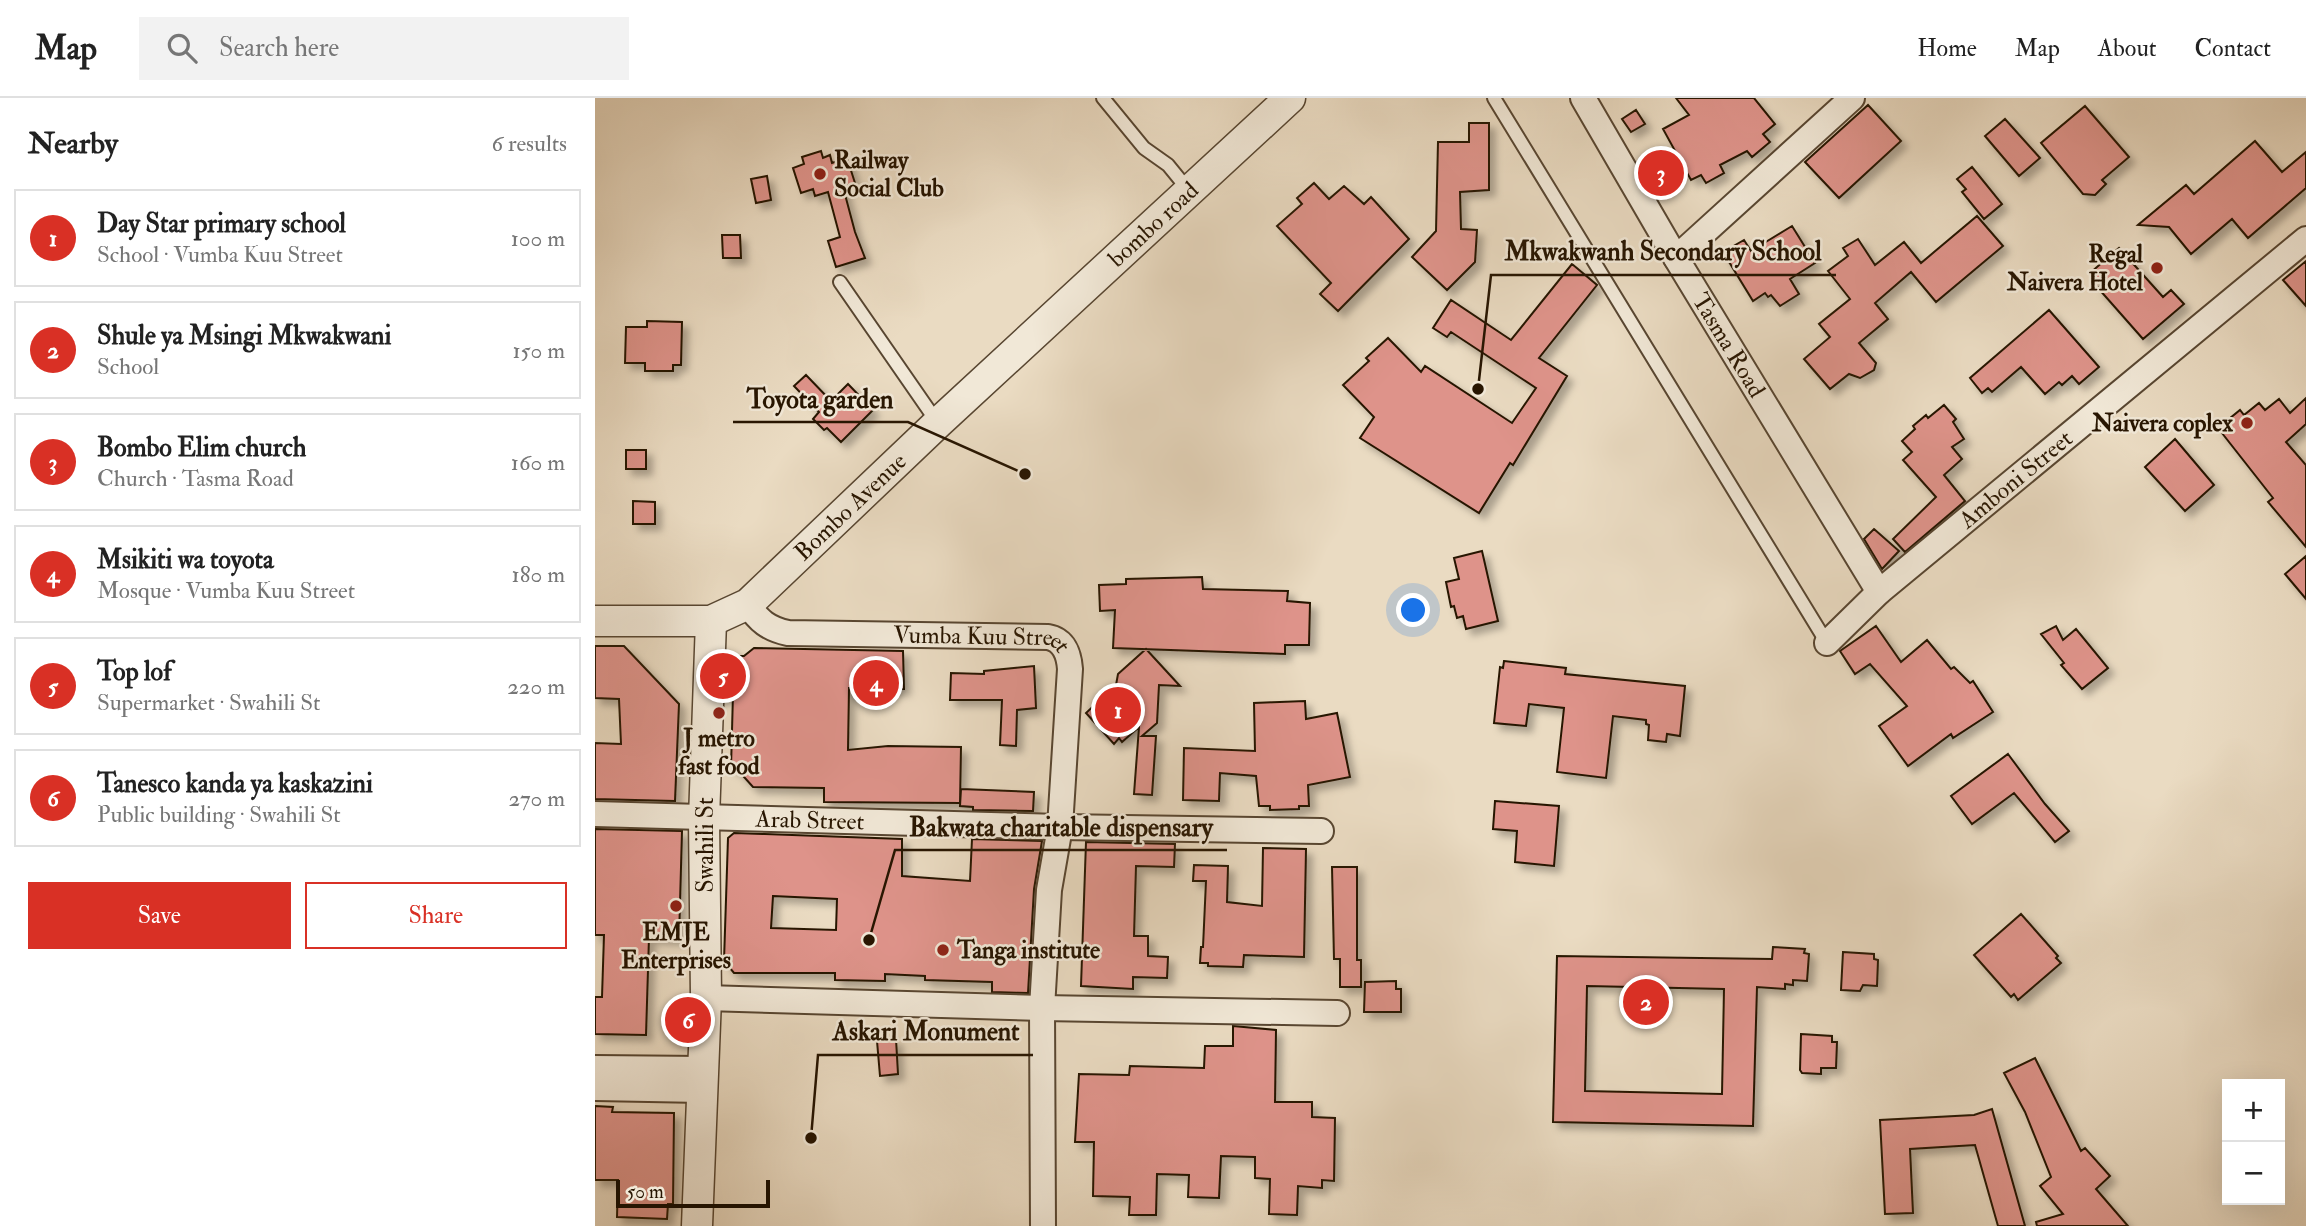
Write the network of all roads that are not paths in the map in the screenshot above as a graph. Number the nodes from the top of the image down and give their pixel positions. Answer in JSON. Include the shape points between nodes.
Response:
{"nodes":[{"id":1,"x":1103,"y":98,"type":"edge"},
{"id":2,"x":1290,"y":98,"type":"edge"},
{"id":3,"x":1494,"y":98,"type":"edge"},
{"id":4,"x":1583,"y":98,"type":"edge"},
{"id":5,"x":1852,"y":98,"type":"edge"},
{"id":6,"x":1190,"y":192,"type":"junction"},
{"id":7,"x":2306,"y":239,"type":"edge"},
{"id":8,"x":1676,"y":258,"type":"junction"},
{"id":9,"x":840,"y":282,"type":"dead end"},
{"id":10,"x":1044,"y":324,"type":"joint"},
{"id":11,"x":938,"y":423,"type":"junction"},
{"id":12,"x":1879,"y":592,"type":"junction"},
{"id":13,"x":748,"y":604,"type":"junction"},
{"id":14,"x":595,"y":621,"type":"edge"},
{"id":15,"x":711,"y":621,"type":"junction"},
{"id":16,"x":1827,"y":643,"type":"joint"},
{"id":17,"x":595,"y":814,"type":"edge"},
{"id":18,"x":704,"y":819,"type":"junction"},
{"id":19,"x":1060,"y":827,"type":"junction"},
{"id":20,"x":1321,"y":831,"type":"dead end"},
{"id":21,"x":706,"y":998,"type":"junction"},
{"id":22,"x":1042,"y":1008,"type":"junction"},
{"id":23,"x":1337,"y":1013,"type":"dead end"},
{"id":24,"x":595,"y":1068,"type":"edge"},
{"id":25,"x":703,"y":1079,"type":"junction"},
{"id":26,"x":595,"y":1088,"type":"edge"},
{"id":27,"x":697,"y":1226,"type":"edge"},
{"id":28,"x":1043,"y":1226,"type":"edge"}],
"edges":[{"from":1,"to":6,"type":"lane"},
{"from":2,"to":6,"type":"street","name":"bombo road"},
{"from":3,"to":16,"type":"lane"},
{"from":4,"to":8,"type":"street","name":"Tasma Road"},
{"from":5,"to":8,"type":"street"},
{"from":6,"to":10,"type":"street","name":"bombo road"},
{"from":7,"to":12,"type":"street","name":"Amboni Street"},
{"from":8,"to":12,"type":"street","name":"Tasma Road"},
{"from":9,"to":11,"type":"lane"},
{"from":10,"to":11,"type":"street","name":"Bombo Avenue"},
{"from":11,"to":13,"type":"street","name":"Bombo Avenue"},
{"from":12,"to":16,"type":"street","name":"Amboni Street"},
{"from":13,"to":15,"type":"street","name":"Bombo Avenue"},
{"from":13,"to":19,"type":"street","name":"Vumba Kuu Street","via":[[758,620],[788,633],[1058,640],[1066,650],[1070,669]]},
{"from":14,"to":15,"type":"street"},
{"from":15,"to":18,"type":"street","name":"Swahili St"},
{"from":17,"to":18,"type":"street","name":"Arab Street"},
{"from":18,"to":19,"type":"street","name":"Arab Street"},
{"from":18,"to":21,"type":"street","name":"Swahili St"},
{"from":19,"to":20,"type":"street","name":"Arab Street"},
{"from":19,"to":22,"type":"street","name":"Vumba Kuu Street","via":[[1049,890]]},
{"from":21,"to":22,"type":"street"},
{"from":21,"to":25,"type":"street","name":"Swahili St"},
{"from":22,"to":23,"type":"street"},
{"from":22,"to":28,"type":"street","name":"Vumba Kuu Street"},
{"from":24,"to":25,"type":"street"},
{"from":25,"to":26,"type":"street"},
{"from":25,"to":27,"type":"street","name":"Swahili St"}]}
